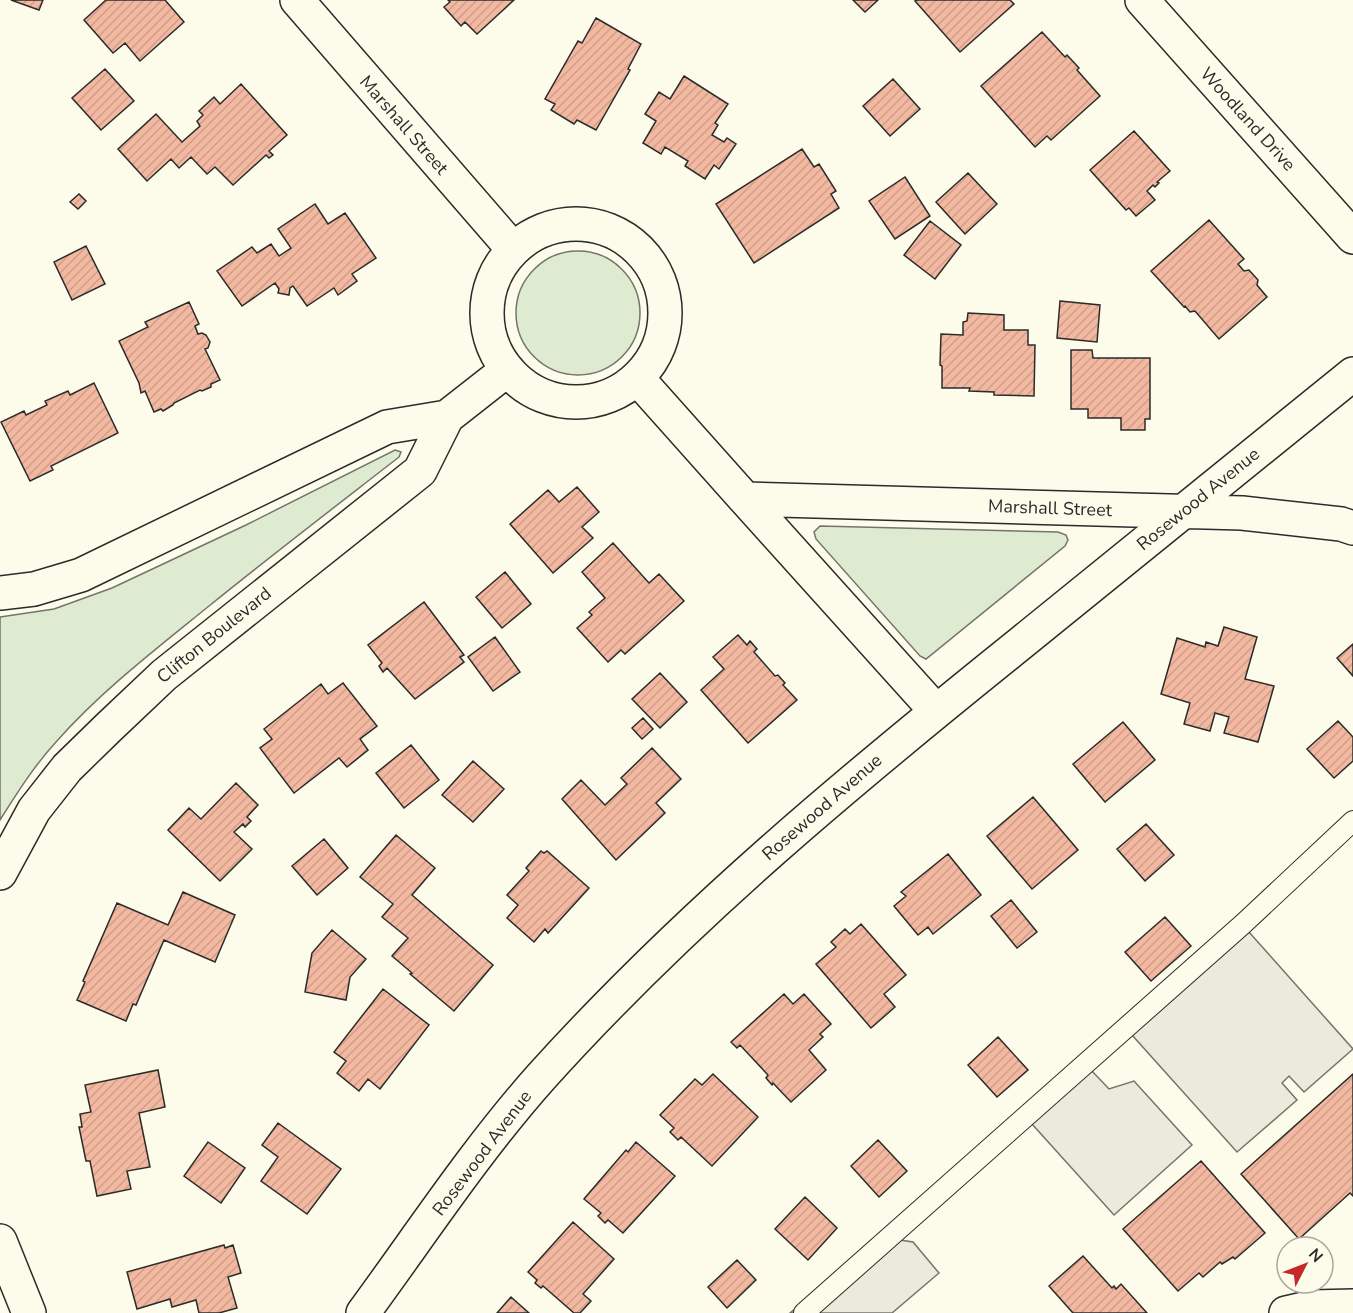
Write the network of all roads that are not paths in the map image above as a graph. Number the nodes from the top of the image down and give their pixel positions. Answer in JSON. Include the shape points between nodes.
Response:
{"nodes":[{"id":1,"x":297,"y":0,"type":"edge"},
{"id":2,"x":1142,"y":0,"type":"edge"},
{"id":3,"x":1353,"y":237,"type":"edge"},
{"id":4,"x":513,"y":249,"type":"junction"},
{"id":5,"x":507,"y":370,"type":"junction"},
{"id":6,"x":1353,"y":374,"type":"edge"},
{"id":7,"x":638,"y":379,"type":"junction"},
{"id":8,"x":447,"y":417,"type":"junction"},
{"id":9,"x":745,"y":499,"type":"junction"},
{"id":10,"x":1184,"y":511,"type":"junction"},
{"id":11,"x":1353,"y":528,"type":"edge"},
{"id":12,"x":0,"y":593,"type":"edge"},
{"id":13,"x":936,"y":711,"type":"junction"},
{"id":14,"x":1353,"y":821,"type":"edge"},
{"id":15,"x":0,"y":873,"type":"edge"},
{"id":16,"x":0,"y":1241,"type":"edge"},
{"id":17,"x":1353,"y":1306,"type":"edge"},
{"id":18,"x":28,"y":1313,"type":"edge"},
{"id":19,"x":363,"y":1313,"type":"edge"},
{"id":20,"x":804,"y":1313,"type":"edge"},
{"id":21,"x":1286,"y":1313,"type":"edge"}],
"edges":[{"from":1,"to":4,"type":"street","name":"Marshall Street"},
{"from":2,"to":3,"type":"street","name":"Woodland Drive"},
{"from":4,"to":5,"type":"street","via":[[490,287],[487,308],[488,330]]},
{"from":4,"to":7,"type":"street","via":[[533,234],[558,225],[584,223],[608,229],[631,242],[657,276],[666,309],[663,335],[654,358]]},
{"from":5,"to":7,"type":"street","via":[[529,389],[555,400],[585,403],[613,395]]},
{"from":5,"to":8,"type":"street","name":"Clifton Boulevard"},
{"from":6,"to":10,"type":"street","name":"Rosewood Avenue"},
{"from":7,"to":9,"type":"street"},
{"from":8,"to":12,"type":"street","name":"Clifton Boulevard","via":[[387,427],[81,575],[34,589]]},
{"from":8,"to":15,"type":"street","name":"Clifton Boulevard","via":[[420,471],[164,675],[67,768],[34,810]]},
{"from":9,"to":10,"type":"street","name":"Marshall Street"},
{"from":9,"to":13,"type":"street"},
{"from":10,"to":11,"type":"street","name":"Marshall Street","via":[[1242,513]]},
{"from":10,"to":13,"type":"street","name":"Rosewood Avenue"},
{"from":13,"to":19,"type":"street","name":"Rosewood Avenue","via":[[802,823],[698,917],[539,1079],[484,1147]]},
{"from":14,"to":20,"type":"lane","via":[[1243,924]]},
{"from":16,"to":18,"type":"street"},
{"from":17,"to":21,"type":"street","via":[[1312,1307]]}]}
